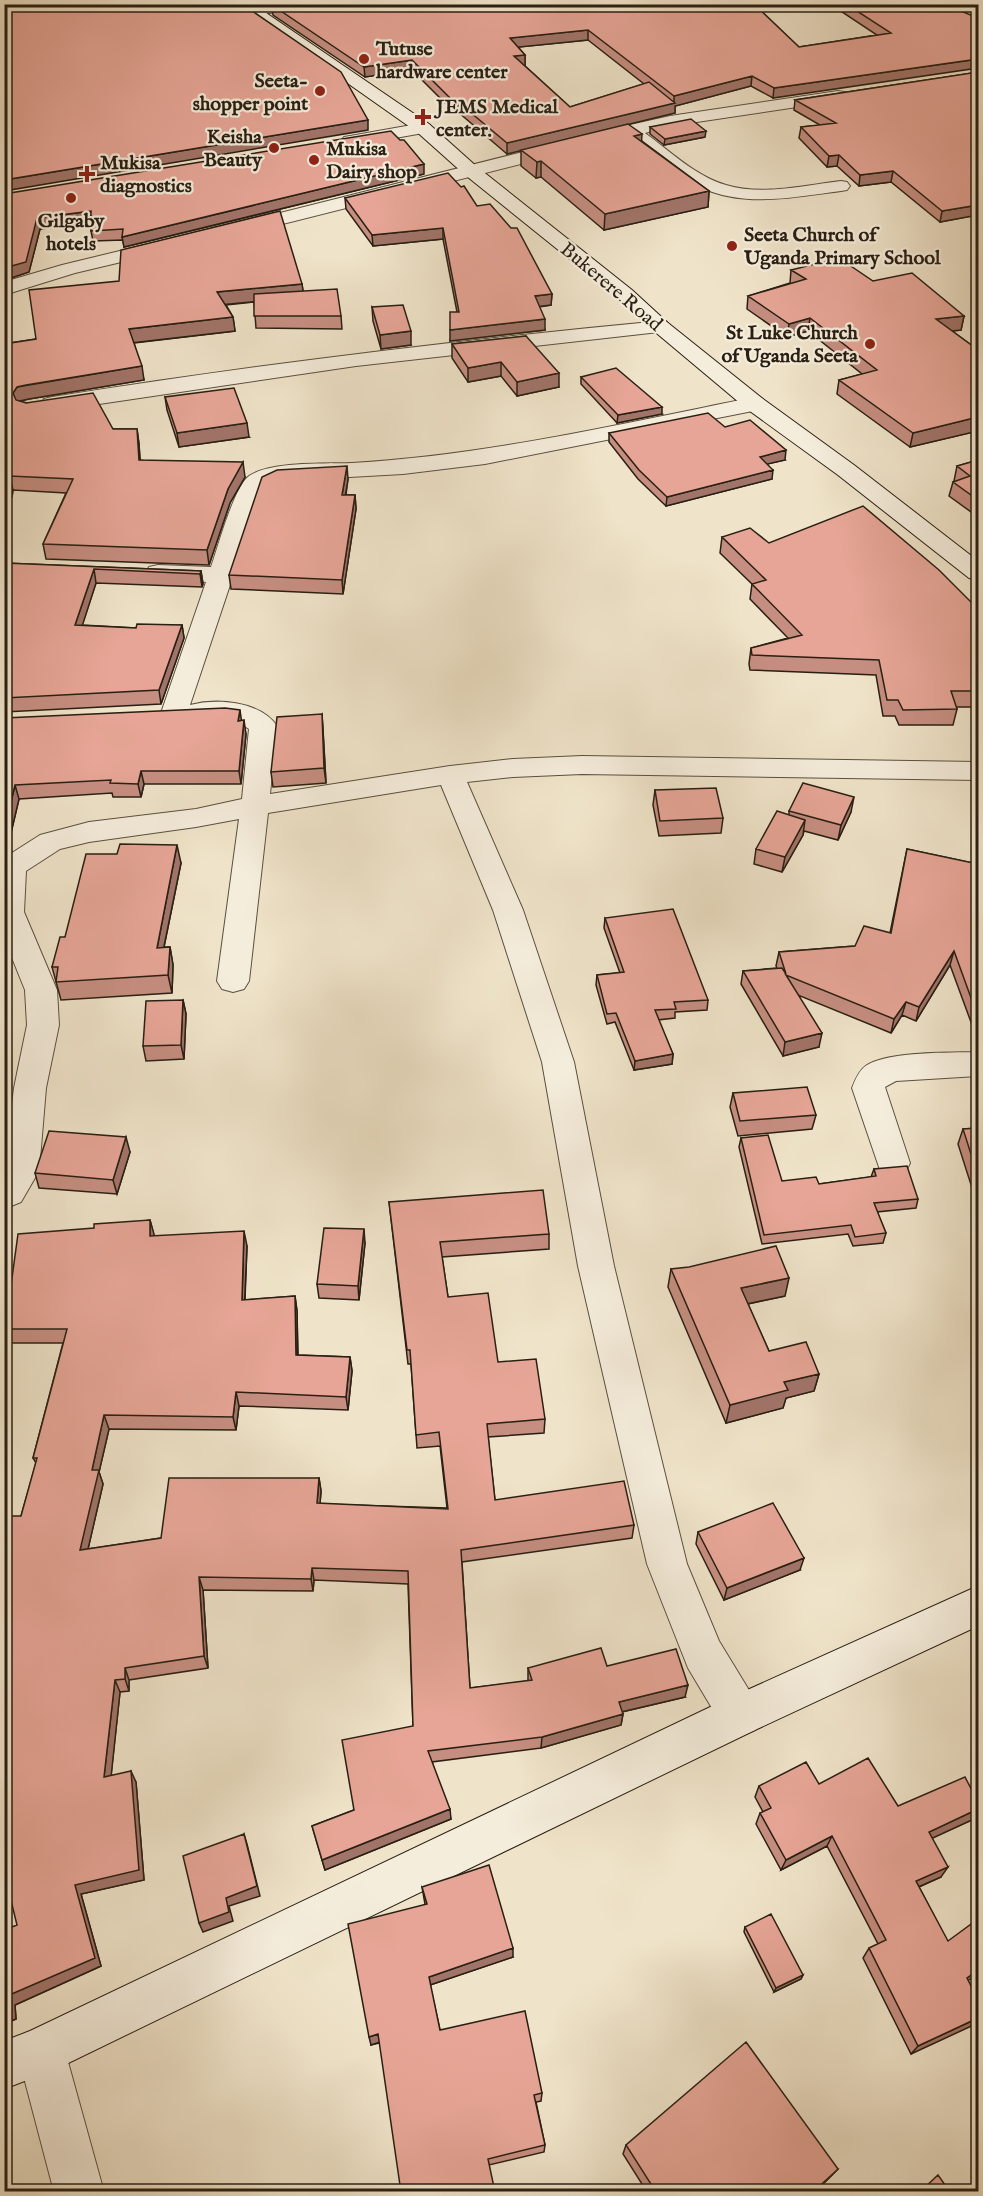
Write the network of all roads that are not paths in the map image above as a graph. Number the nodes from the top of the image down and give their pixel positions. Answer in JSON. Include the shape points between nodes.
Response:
{"nodes":[{"id":1,"x":310,"y":4,"type":"edge"},
{"id":2,"x":245,"y":7,"type":"edge"},
{"id":3,"x":853,"y":94,"type":"edge"},
{"id":4,"x":423,"y":128,"type":"junction"},
{"id":5,"x":630,"y":130,"type":"junction"},
{"id":6,"x":334,"y":144,"type":"edge"},
{"id":7,"x":470,"y":170,"type":"junction"},
{"id":8,"x":841,"y":186,"type":"dead end"},
{"id":9,"x":216,"y":234,"type":"edge"},
{"id":10,"x":182,"y":242,"type":"edge"},
{"id":11,"x":4,"y":289,"type":"edge"},
{"id":12,"x":660,"y":327,"type":"junction"},
{"id":13,"x":755,"y":404,"type":"junction"},
{"id":14,"x":29,"y":408,"type":"edge"},
{"id":15,"x":141,"y":571,"type":"edge"},
{"id":16,"x":978,"y":573,"type":"edge"},
{"id":17,"x":221,"y":575,"type":"junction"},
{"id":18,"x":978,"y":771,"type":"edge"},
{"id":19,"x":450,"y":775,"type":"junction"},
{"id":20,"x":255,"y":806,"type":"junction"},
{"id":21,"x":8,"y":867,"type":"edge"},
{"id":22,"x":233,"y":981,"type":"dead end"},
{"id":23,"x":978,"y":1064,"type":"edge"},
{"id":24,"x":893,"y":1163,"type":"dead end"},
{"id":25,"x":4,"y":1195,"type":"edge"},
{"id":26,"x":978,"y":1606,"type":"edge"},
{"id":27,"x":740,"y":1715,"type":"junction"},
{"id":28,"x":23,"y":2058,"type":"edge"},
{"id":29,"x":80,"y":2192,"type":"edge"}],
"edges":[{"from":1,"to":2,"type":"street"},
{"from":2,"to":4,"type":"street","name":"Bukerere Road"},
{"from":3,"to":5,"type":"street"},
{"from":4,"to":6,"type":"street"},
{"from":4,"to":7,"type":"street","name":"Bukerere Road"},
{"from":5,"to":7,"type":"street"},
{"from":5,"to":8,"type":"street","via":[[698,179],[721,189],[773,193]]},
{"from":7,"to":9,"type":"street"},
{"from":7,"to":12,"type":"street","name":"Bukerere Road","via":[[625,294]]},
{"from":10,"to":11,"type":"street"},
{"from":12,"to":13,"type":"street","name":"Bukerere Road"},
{"from":12,"to":14,"type":"street","via":[[172,384]]},
{"from":13,"to":16,"type":"street","name":"Bukerere Road"},
{"from":13,"to":17,"type":"street","via":[[485,457],[403,467],[276,474],[251,486]]},
{"from":15,"to":17,"type":"street"},
{"from":17,"to":20,"type":"street","via":[[162,713],[227,711],[251,715],[263,726]]},
{"from":18,"to":19,"type":"street","via":[[582,765]]},
{"from":19,"to":20,"type":"street"},
{"from":19,"to":27,"type":"street","via":[[508,910],[558,1062],[596,1266],[667,1564],[703,1654]]},
{"from":20,"to":21,"type":"street","via":[[89,832],[50,842]]},
{"from":20,"to":22,"type":"street"},
{"from":21,"to":25,"type":"street","via":[[9,912],[41,990],[43,1025],[30,1088],[22,1171]]},
{"from":23,"to":24,"type":"street","via":[[896,1069],[872,1078],[868,1088]]},
{"from":26,"to":27,"type":"street"},
{"from":27,"to":28,"type":"street"},
{"from":28,"to":29,"type":"street"}]}
